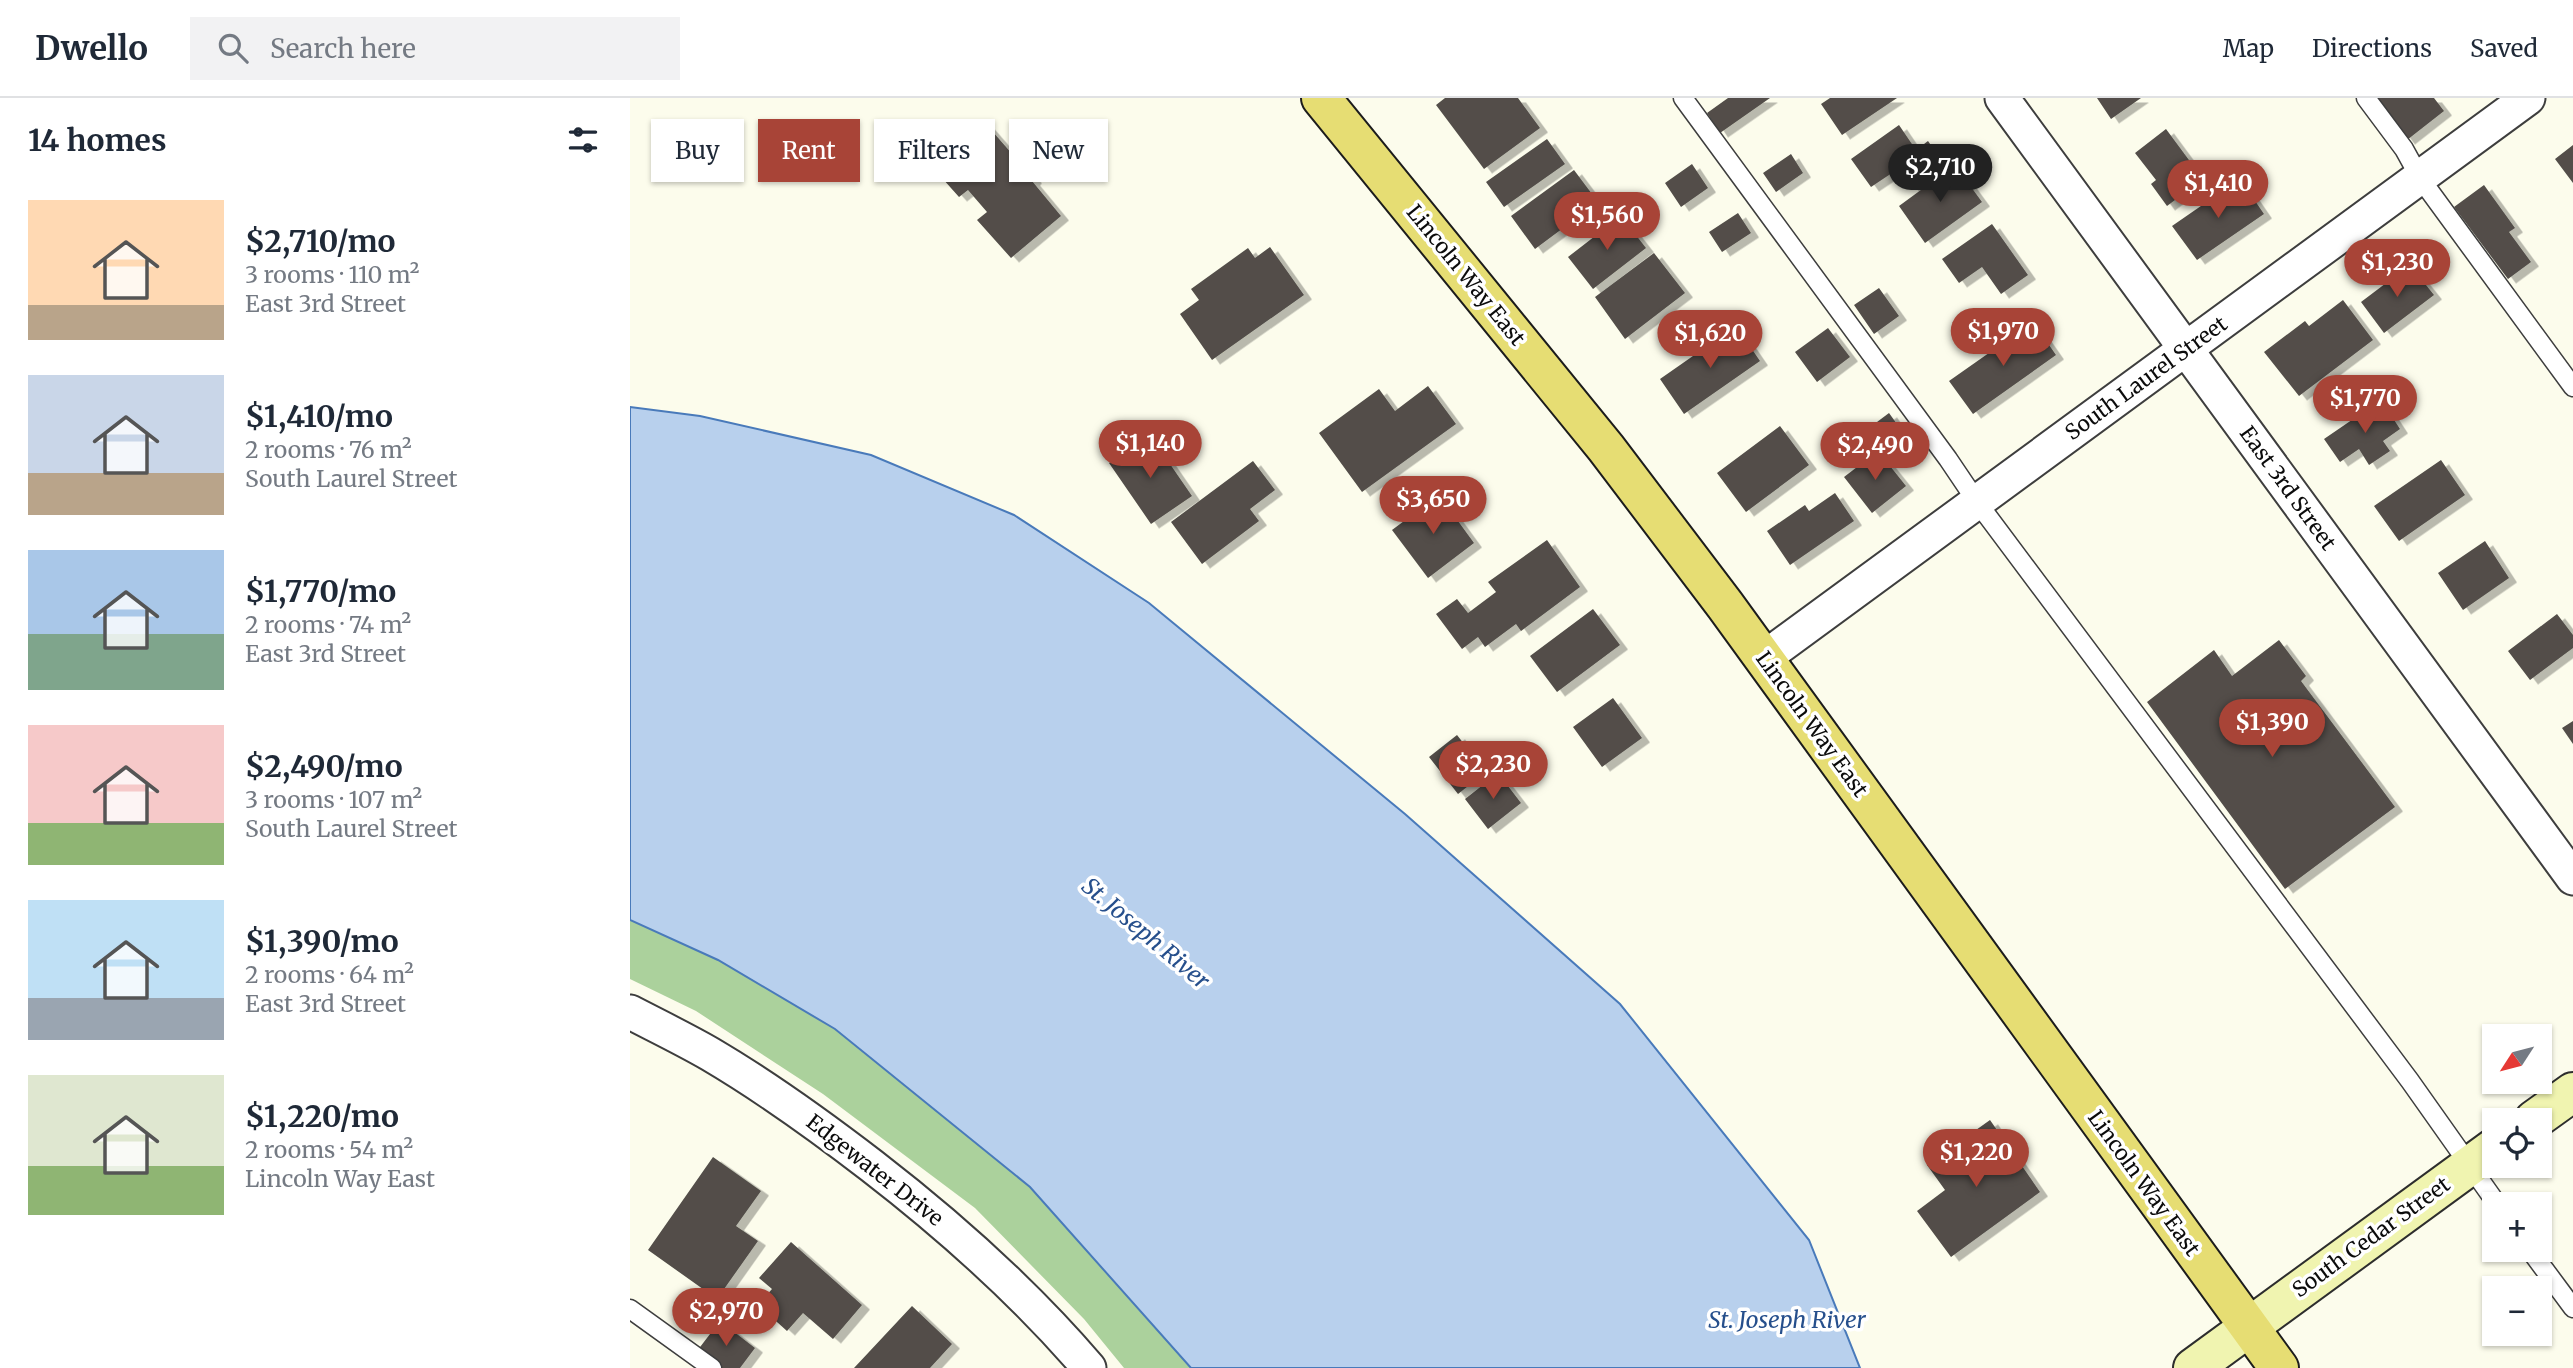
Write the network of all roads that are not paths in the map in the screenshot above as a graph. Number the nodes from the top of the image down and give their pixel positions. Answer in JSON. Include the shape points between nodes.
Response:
{"nodes":[{"id":1,"x":1321,"y":98,"type":"edge"},
{"id":2,"x":1683,"y":98,"type":"edge"},
{"id":3,"x":2002,"y":98,"type":"edge"},
{"id":4,"x":2366,"y":98,"type":"edge"},
{"id":5,"x":2528,"y":98,"type":"edge"},
{"id":6,"x":2420,"y":178,"type":"junction"},
{"id":7,"x":2187,"y":349,"type":"junction"},
{"id":8,"x":2573,"y":387,"type":"edge"},
{"id":9,"x":1977,"y":502,"type":"junction"},
{"id":10,"x":1764,"y":658,"type":"junction"},
{"id":11,"x":2573,"y":878,"type":"edge"},
{"id":12,"x":630,"y":1012,"type":"edge"},
{"id":13,"x":2573,"y":1092,"type":"edge"},
{"id":14,"x":2550,"y":1108,"type":"edge"},
{"id":15,"x":2482,"y":1157,"type":"edge"},
{"id":16,"x":2539,"y":1262,"type":"edge"},
{"id":17,"x":2573,"y":1308,"type":"edge"},
{"id":18,"x":630,"y":1309,"type":"edge"},
{"id":19,"x":2248,"y":1327,"type":"junction"},
{"id":20,"x":712,"y":1368,"type":"edge"},
{"id":21,"x":1089,"y":1368,"type":"edge"},
{"id":22,"x":2193,"y":1368,"type":"edge"},
{"id":23,"x":2278,"y":1368,"type":"edge"}],
"edges":[{"from":1,"to":10,"type":"main road","name":"Lincoln Way East","via":[[1606,449]]},
{"from":2,"to":9,"type":"lane"},
{"from":3,"to":7,"type":"street","name":"East 3rd Street"},
{"from":4,"to":6,"type":"lane"},
{"from":5,"to":6,"type":"street","name":"South Laurel Street"},
{"from":6,"to":7,"type":"street","name":"South Laurel Street"},
{"from":6,"to":8,"type":"lane"},
{"from":7,"to":9,"type":"street","name":"South Laurel Street"},
{"from":7,"to":11,"type":"street","name":"East 3rd Street"},
{"from":9,"to":10,"type":"street","name":"South Laurel Street"},
{"from":9,"to":15,"type":"lane","via":[[2410,1081]]},
{"from":10,"to":19,"type":"main road","name":"Lincoln Way East"},
{"from":12,"to":21,"type":"street","name":"Edgewater Drive","via":[[711,1055],[843,1143],[989,1262]]},
{"from":13,"to":14,"type":"street"},
{"from":15,"to":19,"type":"street","name":"South Cedar Street"},
{"from":16,"to":17,"type":"lane"},
{"from":18,"to":20,"type":"lane"},
{"from":19,"to":22,"type":"street","name":"South Cedar Street"},
{"from":19,"to":23,"type":"main road","name":"Lincoln Way East"}]}
